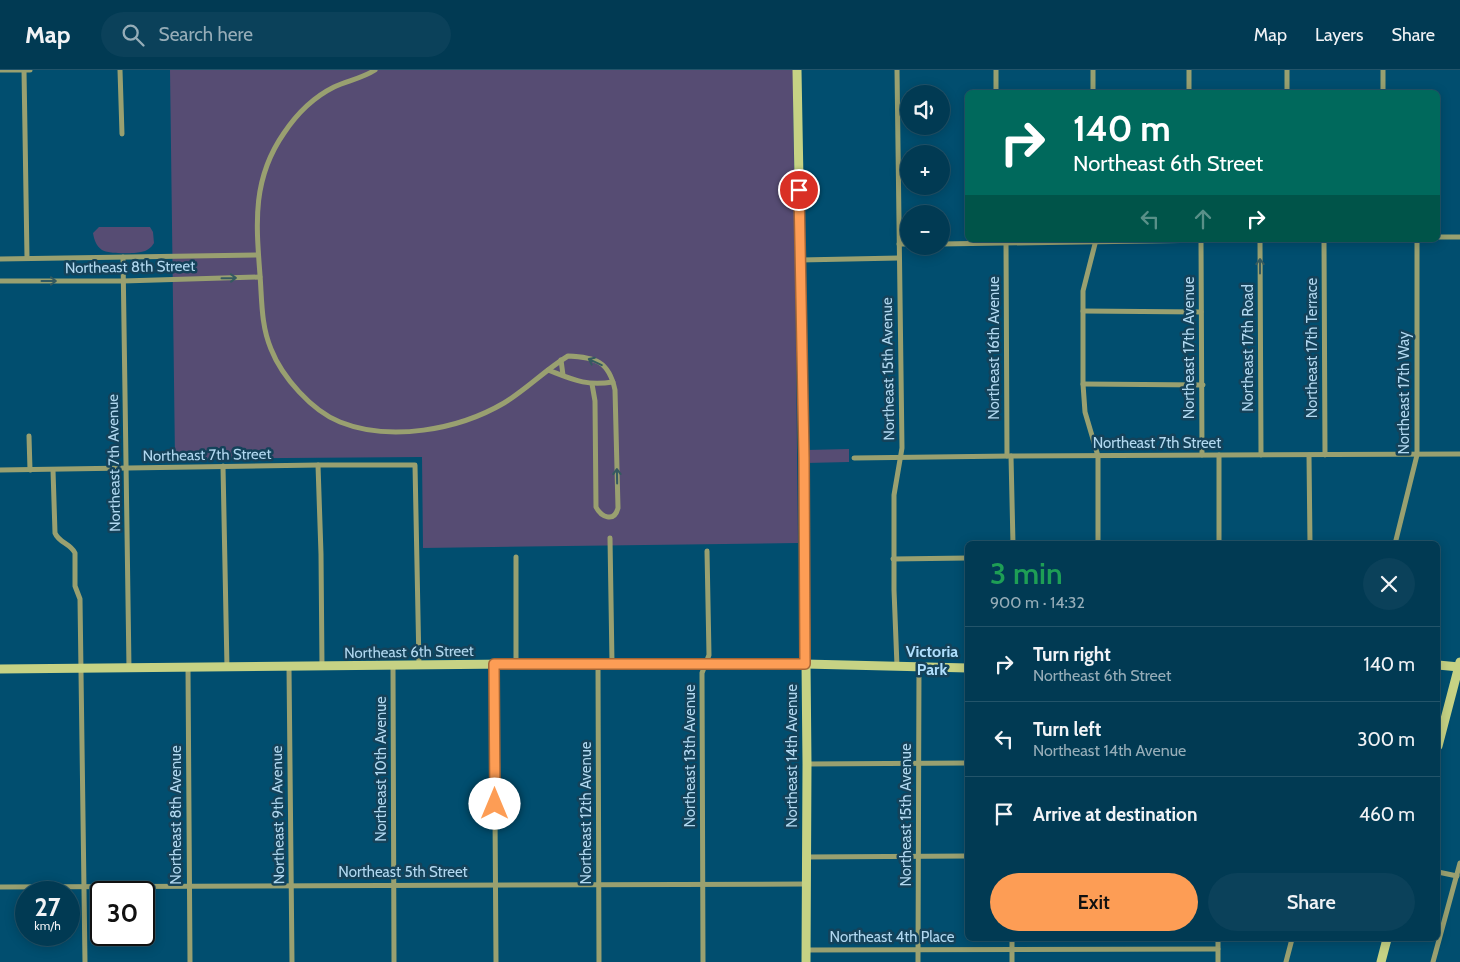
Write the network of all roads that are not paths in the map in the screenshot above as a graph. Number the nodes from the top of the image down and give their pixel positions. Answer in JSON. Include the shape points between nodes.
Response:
{"nodes":[{"id":1,"x":0,"y":70,"type":"edge"},
{"id":2,"x":24,"y":70,"type":"edge"},
{"id":3,"x":30,"y":70,"type":"edge"},
{"id":4,"x":120,"y":70,"type":"edge"},
{"id":5,"x":375,"y":70,"type":"edge"},
{"id":6,"x":797,"y":70,"type":"edge"},
{"id":7,"x":897,"y":70,"type":"edge"},
{"id":8,"x":996,"y":70,"type":"edge"},
{"id":9,"x":1092,"y":70,"type":"edge"},
{"id":10,"x":1189,"y":70,"type":"edge"},
{"id":11,"x":1287,"y":70,"type":"edge"},
{"id":12,"x":1382,"y":70,"type":"edge"},
{"id":13,"x":996,"y":90,"type":"edge"},
{"id":14,"x":1093,"y":90,"type":"edge"},
{"id":15,"x":1189,"y":90,"type":"edge"},
{"id":16,"x":1287,"y":90,"type":"edge"},
{"id":17,"x":1383,"y":90,"type":"edge"},
{"id":18,"x":122,"y":134,"type":"dead end"},
{"id":19,"x":1440,"y":237,"type":"edge"},
{"id":20,"x":1460,"y":237,"type":"edge"},
{"id":21,"x":1006,"y":242,"type":"edge"},
{"id":22,"x":1096,"y":242,"type":"edge"},
{"id":23,"x":1201,"y":242,"type":"edge"},
{"id":24,"x":1260,"y":242,"type":"edge"},
{"id":25,"x":1324,"y":242,"type":"edge"},
{"id":26,"x":1417,"y":242,"type":"edge"},
{"id":27,"x":899,"y":244,"type":"joint"},
{"id":28,"x":950,"y":244,"type":"edge"},
{"id":29,"x":258,"y":255,"type":"junction"},
{"id":30,"x":27,"y":257,"type":"junction"},
{"id":31,"x":123,"y":257,"type":"junction"},
{"id":32,"x":899,"y":258,"type":"junction"},
{"id":33,"x":0,"y":259,"type":"edge"},
{"id":34,"x":800,"y":260,"type":"junction"},
{"id":35,"x":260,"y":277,"type":"junction"},
{"id":36,"x":0,"y":281,"type":"edge"},
{"id":37,"x":123,"y":281,"type":"junction"},
{"id":38,"x":1083,"y":311,"type":"junction"},
{"id":39,"x":1201,"y":312,"type":"junction"},
{"id":40,"x":561,"y":360,"type":"junction"},
{"id":41,"x":548,"y":370,"type":"junction"},
{"id":42,"x":563,"y":376,"type":"junction"},
{"id":43,"x":613,"y":382,"type":"junction"},
{"id":44,"x":592,"y":384,"type":"junction"},
{"id":45,"x":1083,"y":384,"type":"junction"},
{"id":46,"x":1203,"y":385,"type":"junction"},
{"id":47,"x":30,"y":436,"type":"dead end"},
{"id":48,"x":1460,"y":454,"type":"edge"},
{"id":49,"x":1202,"y":455,"type":"junction"},
{"id":50,"x":1219,"y":455,"type":"junction"},
{"id":51,"x":1261,"y":455,"type":"junction"},
{"id":52,"x":1309,"y":455,"type":"junction"},
{"id":53,"x":1325,"y":455,"type":"junction"},
{"id":54,"x":1417,"y":455,"type":"junction"},
{"id":55,"x":1009,"y":456,"type":"junction"},
{"id":56,"x":1098,"y":456,"type":"junction"},
{"id":57,"x":854,"y":458,"type":"dead end"},
{"id":58,"x":899,"y":458,"type":"junction"},
{"id":59,"x":318,"y":465,"type":"junction"},
{"id":60,"x":223,"y":466,"type":"junction"},
{"id":61,"x":127,"y":469,"type":"junction"},
{"id":62,"x":0,"y":470,"type":"edge"},
{"id":63,"x":30,"y":470,"type":"junction"},
{"id":64,"x":53,"y":470,"type":"junction"},
{"id":65,"x":610,"y":538,"type":"dead end"},
{"id":66,"x":1012,"y":541,"type":"edge"},
{"id":67,"x":1098,"y":541,"type":"edge"},
{"id":68,"x":1219,"y":541,"type":"edge"},
{"id":69,"x":1310,"y":541,"type":"edge"},
{"id":70,"x":1396,"y":541,"type":"edge"},
{"id":71,"x":707,"y":550,"type":"dead end"},
{"id":72,"x":516,"y":557,"type":"dead end"},
{"id":73,"x":894,"y":558,"type":"junction"},
{"id":74,"x":965,"y":558,"type":"edge"},
{"id":75,"x":612,"y":663,"type":"junction"},
{"id":76,"x":494,"y":664,"type":"junction"},
{"id":77,"x":516,"y":664,"type":"junction"},
{"id":78,"x":598,"y":664,"type":"junction"},
{"id":79,"x":705,"y":664,"type":"junction"},
{"id":80,"x":805,"y":664,"type":"junction"},
{"id":81,"x":419,"y":665,"type":"junction"},
{"id":82,"x":1440,"y":665,"type":"edge"},
{"id":83,"x":322,"y":666,"type":"junction"},
{"id":84,"x":392,"y":666,"type":"junction"},
{"id":85,"x":1460,"y":666,"type":"edge"},
{"id":86,"x":289,"y":667,"type":"junction"},
{"id":87,"x":897,"y":667,"type":"junction"},
{"id":88,"x":81,"y":668,"type":"junction"},
{"id":89,"x":129,"y":668,"type":"junction"},
{"id":90,"x":188,"y":668,"type":"junction"},
{"id":91,"x":227,"y":668,"type":"junction"},
{"id":92,"x":919,"y":668,"type":"junction"},
{"id":93,"x":965,"y":668,"type":"edge"},
{"id":94,"x":0,"y":670,"type":"edge"},
{"id":95,"x":1440,"y":739,"type":"edge"},
{"id":96,"x":965,"y":763,"type":"edge"},
{"id":97,"x":807,"y":764,"type":"junction"},
{"id":98,"x":919,"y":764,"type":"junction"},
{"id":99,"x":918,"y":856,"type":"junction"},
{"id":100,"x":965,"y":856,"type":"edge"},
{"id":101,"x":806,"y":857,"type":"junction"},
{"id":102,"x":1460,"y":863,"type":"edge"},
{"id":103,"x":1440,"y":872,"type":"edge"},
{"id":104,"x":1456,"y":876,"type":"junction"},
{"id":105,"x":495,"y":884,"type":"junction"},
{"id":106,"x":702,"y":884,"type":"junction"},
{"id":107,"x":805,"y":884,"type":"junction"},
{"id":108,"x":292,"y":885,"type":"junction"},
{"id":109,"x":394,"y":885,"type":"junction"},
{"id":110,"x":599,"y":885,"type":"junction"},
{"id":111,"x":0,"y":886,"type":"edge"},
{"id":112,"x":84,"y":886,"type":"junction"},
{"id":113,"x":189,"y":886,"type":"junction"},
{"id":114,"x":1440,"y":936,"type":"edge"},
{"id":115,"x":1012,"y":941,"type":"edge"},
{"id":116,"x":1218,"y":941,"type":"edge"},
{"id":117,"x":1291,"y":941,"type":"edge"},
{"id":118,"x":1386,"y":941,"type":"edge"},
{"id":119,"x":1439,"y":941,"type":"edge"},
{"id":120,"x":1012,"y":948,"type":"junction"},
{"id":121,"x":1218,"y":948,"type":"junction"},
{"id":122,"x":806,"y":950,"type":"junction"},
{"id":123,"x":918,"y":950,"type":"junction"},
{"id":124,"x":85,"y":962,"type":"edge"},
{"id":125,"x":190,"y":962,"type":"edge"},
{"id":126,"x":292,"y":962,"type":"edge"},
{"id":127,"x":394,"y":962,"type":"edge"},
{"id":128,"x":496,"y":962,"type":"edge"},
{"id":129,"x":599,"y":962,"type":"edge"},
{"id":130,"x":703,"y":962,"type":"edge"},
{"id":131,"x":806,"y":962,"type":"edge"},
{"id":132,"x":918,"y":962,"type":"edge"},
{"id":133,"x":1012,"y":962,"type":"edge"},
{"id":134,"x":1218,"y":962,"type":"edge"},
{"id":135,"x":1286,"y":962,"type":"edge"},
{"id":136,"x":1381,"y":962,"type":"edge"},
{"id":137,"x":1433,"y":962,"type":"edge"}],
"edges":[{"from":1,"to":2,"type":"street"},
{"from":2,"to":3,"type":"street"},
{"from":2,"to":30,"type":"street"},
{"from":4,"to":18,"type":"street"},
{"from":5,"to":29,"type":"street","via":[[332,88],[305,108],[284,133],[272,154],[257,207]]},
{"from":6,"to":34,"type":"street","name":"Northeast 14th Avenue"},
{"from":7,"to":27,"type":"street","name":"Northeast 15th Avenue"},
{"from":8,"to":13,"type":"street"},
{"from":9,"to":14,"type":"street"},
{"from":10,"to":15,"type":"street"},
{"from":11,"to":16,"type":"street"},
{"from":12,"to":17,"type":"street"},
{"from":19,"to":20,"type":"street"},
{"from":21,"to":28,"type":"street"},
{"from":21,"to":55,"type":"street","name":"Northeast 16th Avenue"},
{"from":22,"to":38,"type":"street","via":[[1083,292]]},
{"from":23,"to":39,"type":"street","name":"Northeast 17th Avenue"},
{"from":51,"to":24,"type":"street","name":"Northeast 17th Road","one_way":true},
{"from":25,"to":53,"type":"street","name":"Northeast 17th Terrace"},
{"from":26,"to":54,"type":"street","name":"Northeast 17th Way"},
{"from":27,"to":32,"type":"street","name":"Northeast 15th Avenue"},
{"from":29,"to":31,"type":"street","name":"Northeast 8th Street"},
{"from":29,"to":35,"type":"street"},
{"from":30,"to":31,"type":"street","name":"Northeast 8th Street"},
{"from":30,"to":33,"type":"street","name":"Northeast 8th Street"},
{"from":31,"to":37,"type":"street","name":"Northeast 7th Avenue"},
{"from":32,"to":34,"type":"street"},
{"from":32,"to":58,"type":"street","name":"Northeast 15th Avenue","via":[[902,448]]},
{"from":34,"to":80,"type":"street","name":"Northeast 14th Avenue"},
{"from":37,"to":35,"type":"street","name":"Northeast 8th Street","one_way":true},
{"from":35,"to":41,"type":"street","via":[[264,328],[277,363],[294,386],[338,422],[390,432],[442,427],[504,403]]},
{"from":36,"to":37,"type":"street","name":"Northeast 8th Street","one_way":true},
{"from":37,"to":61,"type":"street","name":"Northeast 7th Avenue"},
{"from":38,"to":39,"type":"street"},
{"from":38,"to":45,"type":"street"},
{"from":39,"to":46,"type":"street","name":"Northeast 17th Avenue"},
{"from":40,"to":41,"type":"street"},
{"from":40,"to":42,"type":"street"},
{"from":43,"to":40,"type":"street","one_way":true,"via":[[610,372],[599,361],[583,356],[568,356]]},
{"from":41,"to":42,"type":"street"},
{"from":42,"to":44,"type":"street"},
{"from":43,"to":44,"type":"street"},
{"from":44,"to":43,"type":"street","one_way":true,"via":[[596,507],[600,514],[612,516],[618,508]]},
{"from":45,"to":46,"type":"street"},
{"from":45,"to":56,"type":"street","via":[[1085,412]]},
{"from":46,"to":49,"type":"street","name":"Northeast 17th Avenue"},
{"from":47,"to":63,"type":"street"},
{"from":48,"to":54,"type":"street","name":"Northeast 7th Street"},
{"from":49,"to":50,"type":"street","name":"Northeast 7th Street"},
{"from":49,"to":56,"type":"street","name":"Northeast 7th Street"},
{"from":50,"to":51,"type":"street","name":"Northeast 7th Street"},
{"from":50,"to":68,"type":"street"},
{"from":51,"to":52,"type":"street","name":"Northeast 7th Street"},
{"from":52,"to":53,"type":"street","name":"Northeast 7th Street"},
{"from":52,"to":69,"type":"street"},
{"from":53,"to":54,"type":"street","name":"Northeast 7th Street"},
{"from":54,"to":70,"type":"street","name":"Northeast 17th Way"},
{"from":55,"to":56,"type":"street","name":"Northeast 7th Street"},
{"from":55,"to":58,"type":"street","name":"Northeast 7th Street"},
{"from":55,"to":66,"type":"street","name":"Northeast 16th Avenue"},
{"from":56,"to":67,"type":"street"},
{"from":57,"to":58,"type":"street","name":"Northeast 7th Street"},
{"from":58,"to":73,"type":"street","name":"Northeast 15th Avenue","via":[[894,495]]},
{"from":59,"to":60,"type":"street","name":"Northeast 7th Street"},
{"from":59,"to":81,"type":"street","name":"Northeast 7th Street","via":[[415,465]]},
{"from":59,"to":83,"type":"street"},
{"from":60,"to":61,"type":"street","name":"Northeast 7th Street"},
{"from":60,"to":91,"type":"street"},
{"from":61,"to":64,"type":"street","name":"Northeast 7th Street"},
{"from":61,"to":89,"type":"street","name":"Northeast 7th Avenue"},
{"from":62,"to":63,"type":"street","name":"Northeast 7th Street"},
{"from":63,"to":64,"type":"street","name":"Northeast 7th Street"},
{"from":64,"to":88,"type":"street","via":[[55,533],[75,552],[75,586],[80,599]]},
{"from":65,"to":75,"type":"street"},
{"from":71,"to":79,"type":"street","name":"Northeast 13th Avenue","via":[[709,655]]},
{"from":72,"to":77,"type":"street"},
{"from":73,"to":74,"type":"street"},
{"from":73,"to":87,"type":"street","name":"Northeast 15th Avenue"},
{"from":75,"to":78,"type":"street","name":"Northeast 6th Street"},
{"from":75,"to":79,"type":"street","name":"Northeast 6th Street"},
{"from":76,"to":77,"type":"street","name":"Northeast 6th Street"},
{"from":76,"to":81,"type":"street","name":"Northeast 6th Street"},
{"from":76,"to":105,"type":"street"},
{"from":77,"to":78,"type":"street","name":"Northeast 6th Street"},
{"from":78,"to":110,"type":"street","name":"Northeast 12th Avenue"},
{"from":79,"to":80,"type":"street","name":"Northeast 6th Street"},
{"from":79,"to":106,"type":"street","name":"Northeast 13th Avenue","via":[[702,673]]},
{"from":80,"to":87,"type":"street","name":"Northeast 6th Street"},
{"from":80,"to":97,"type":"street","name":"Northeast 14th Avenue"},
{"from":81,"to":84,"type":"street","name":"Northeast 6th Street"},
{"from":82,"to":85,"type":"street"},
{"from":83,"to":84,"type":"street","name":"Northeast 6th Street"},
{"from":83,"to":86,"type":"street","name":"Northeast 6th Street"},
{"from":84,"to":109,"type":"street","name":"Northeast 10th Avenue"},
{"from":85,"to":95,"type":"street"},
{"from":86,"to":91,"type":"street","name":"Northeast 6th Street"},
{"from":86,"to":108,"type":"street","name":"Northeast 9th Avenue"},
{"from":87,"to":92,"type":"street","name":"Northeast 6th Street"},
{"from":88,"to":89,"type":"street","name":"Northeast 6th Street"},
{"from":88,"to":94,"type":"street","name":"Northeast 6th Street"},
{"from":88,"to":112,"type":"street"},
{"from":89,"to":90,"type":"street","name":"Northeast 6th Street"},
{"from":90,"to":91,"type":"street","name":"Northeast 6th Street"},
{"from":90,"to":113,"type":"street","name":"Northeast 8th Avenue"},
{"from":92,"to":93,"type":"street","name":"Northeast 6th Street"},
{"from":92,"to":98,"type":"street","name":"Northeast 15th Avenue"},
{"from":96,"to":98,"type":"street"},
{"from":97,"to":98,"type":"street"},
{"from":97,"to":101,"type":"street","name":"Northeast 14th Avenue"},
{"from":98,"to":99,"type":"street","name":"Northeast 15th Avenue"},
{"from":99,"to":100,"type":"street"},
{"from":99,"to":101,"type":"street"},
{"from":99,"to":123,"type":"street","name":"Northeast 15th Avenue"},
{"from":101,"to":107,"type":"street","name":"Northeast 14th Avenue"},
{"from":102,"to":104,"type":"street"},
{"from":103,"to":104,"type":"street"},
{"from":104,"to":114,"type":"street"},
{"from":105,"to":109,"type":"street","name":"Northeast 5th Street"},
{"from":105,"to":110,"type":"street","name":"Northeast 5th Street"},
{"from":105,"to":128,"type":"street"},
{"from":106,"to":107,"type":"street","name":"Northeast 5th Street"},
{"from":106,"to":110,"type":"street","name":"Northeast 5th Street"},
{"from":106,"to":130,"type":"street","name":"Northeast 13th Avenue"},
{"from":107,"to":122,"type":"street","name":"Northeast 14th Avenue"},
{"from":108,"to":109,"type":"street","name":"Northeast 5th Street"},
{"from":108,"to":113,"type":"street","name":"Northeast 5th Street"},
{"from":108,"to":126,"type":"street","name":"Northeast 9th Avenue"},
{"from":109,"to":127,"type":"street","name":"Northeast 10th Avenue"},
{"from":110,"to":129,"type":"street","name":"Northeast 12th Avenue"},
{"from":111,"to":112,"type":"street","name":"Northeast 5th Street"},
{"from":112,"to":113,"type":"street","name":"Northeast 5th Street"},
{"from":112,"to":124,"type":"street"},
{"from":113,"to":125,"type":"street","name":"Northeast 8th Avenue"},
{"from":115,"to":120,"type":"street"},
{"from":116,"to":121,"type":"street"},
{"from":117,"to":135,"type":"street"},
{"from":118,"to":136,"type":"street"},
{"from":119,"to":137,"type":"street"},
{"from":120,"to":121,"type":"street","name":"Northeast 4th Place"},
{"from":120,"to":123,"type":"street","name":"Northeast 4th Place"},
{"from":120,"to":133,"type":"street"},
{"from":121,"to":134,"type":"street"},
{"from":122,"to":123,"type":"street","name":"Northeast 4th Place"},
{"from":122,"to":131,"type":"street","name":"Northeast 14th Avenue"},
{"from":123,"to":132,"type":"street","name":"Northeast 15th Avenue"}]}
